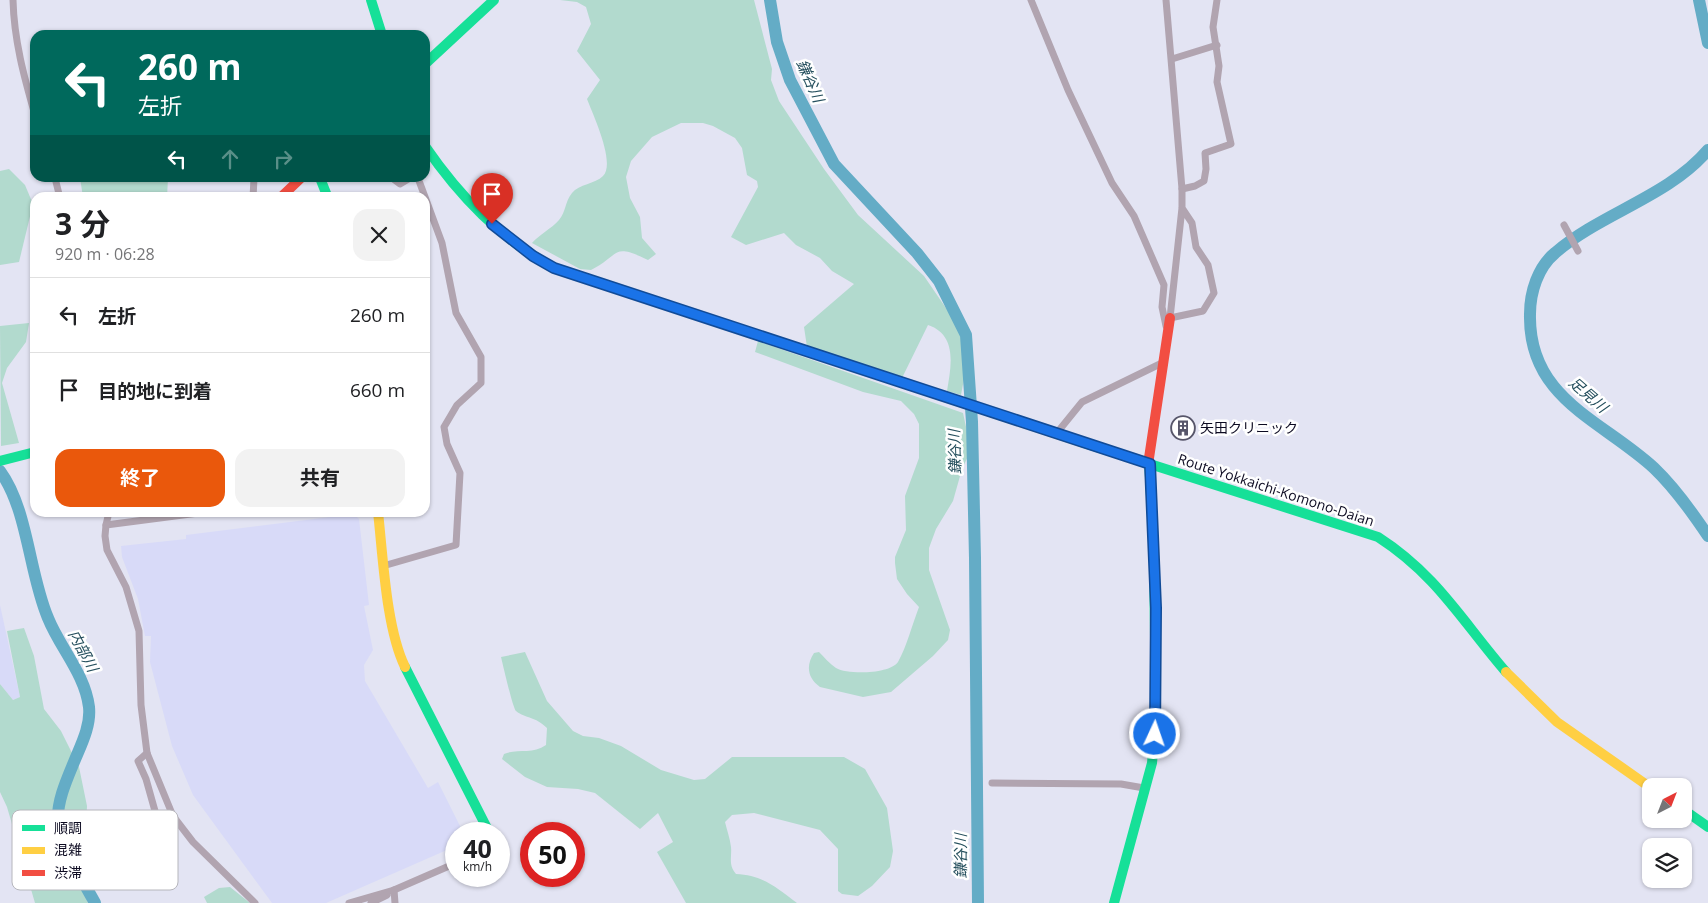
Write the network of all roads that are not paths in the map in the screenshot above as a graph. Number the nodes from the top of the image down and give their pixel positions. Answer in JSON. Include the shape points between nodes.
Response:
{"nodes":[{"id":1,"x":13,"y":0,"type":"edge"},
{"id":2,"x":371,"y":0,"type":"edge"},
{"id":3,"x":494,"y":0,"type":"edge"},
{"id":4,"x":1031,"y":0,"type":"edge"},
{"id":5,"x":1166,"y":0,"type":"edge"},
{"id":6,"x":1217,"y":0,"type":"edge"},
{"id":7,"x":380,"y":30,"type":"edge"},
{"id":8,"x":1217,"y":45,"type":"junction"},
{"id":9,"x":430,"y":59,"type":"edge"},
{"id":10,"x":1172,"y":59,"type":"junction"},
{"id":11,"x":30,"y":97,"type":"edge"},
{"id":12,"x":430,"y":154,"type":"edge"},
{"id":13,"x":297,"y":182,"type":"edge"},
{"id":14,"x":1182,"y":189,"type":"junction"},
{"id":15,"x":286,"y":192,"type":"edge"},
{"id":16,"x":1182,"y":208,"type":"junction"},
{"id":17,"x":430,"y":210,"type":"edge"},
{"id":18,"x":1565,"y":227,"type":"dead end"},
{"id":19,"x":1578,"y":249,"type":"dead end"},
{"id":20,"x":1170,"y":318,"type":"junction"},
{"id":21,"x":1168,"y":334,"type":"junction"},
{"id":22,"x":1164,"y":361,"type":"junction"},
{"id":23,"x":1056,"y":434,"type":"junction"},
{"id":24,"x":30,"y":453,"type":"edge"},
{"id":25,"x":0,"y":461,"type":"edge"},
{"id":26,"x":1150,"y":464,"type":"junction"},
{"id":27,"x":108,"y":517,"type":"edge"},
{"id":28,"x":164,"y":517,"type":"edge"},
{"id":29,"x":378,"y":517,"type":"edge"},
{"id":30,"x":106,"y":524,"type":"junction"},
{"id":31,"x":383,"y":566,"type":"junction"},
{"id":32,"x":147,"y":753,"type":"junction"},
{"id":33,"x":1642,"y":782,"type":"edge"},
{"id":34,"x":992,"y":783,"type":"dead end"},
{"id":35,"x":1144,"y":788,"type":"junction"},
{"id":36,"x":155,"y":810,"type":"edge"},
{"id":37,"x":171,"y":810,"type":"edge"},
{"id":38,"x":1692,"y":816,"type":"edge"},
{"id":39,"x":178,"y":822,"type":"edge"},
{"id":40,"x":484,"y":822,"type":"edge"},
{"id":41,"x":1708,"y":827,"type":"edge"},
{"id":42,"x":445,"y":868,"type":"edge"},
{"id":43,"x":394,"y":890,"type":"junction"},
{"id":44,"x":255,"y":903,"type":"edge"},
{"id":45,"x":349,"y":903,"type":"edge"},
{"id":46,"x":371,"y":903,"type":"edge"},
{"id":47,"x":396,"y":903,"type":"edge"},
{"id":48,"x":1114,"y":903,"type":"edge"}],
"edges":[{"from":1,"to":11,"type":"street","via":[[19,57]]},
{"from":2,"to":7,"type":"main road"},
{"from":3,"to":9,"type":"main road"},
{"from":4,"to":21,"type":"street","via":[[1068,90],[1112,183],[1134,216],[1164,285],[1162,307]]},
{"from":5,"to":10,"type":"street"},
{"from":6,"to":8,"type":"street","via":[[1213,27]]},
{"from":8,"to":10,"type":"street"},
{"from":8,"to":14,"type":"street","via":[[1219,95],[1231,144],[1205,153],[1204,181]]},
{"from":10,"to":14,"type":"street"},
{"from":12,"to":23,"type":"main road","name":"Route Yokkaichi-Komono-Daian","via":[[445,177],[469,203],[519,246],[548,265]]},
{"from":13,"to":15,"type":"main road"},
{"from":14,"to":16,"type":"street"},
{"from":16,"to":20,"type":"street"},
{"from":16,"to":20,"type":"street","via":[[1192,223],[1196,247],[1208,265],[1214,293],[1203,311]]},
{"from":17,"to":31,"type":"street","via":[[442,243],[456,313],[481,357],[481,383],[457,405],[444,427],[447,444],[460,473],[456,544]]},
{"from":18,"to":19,"type":"street"},
{"from":20,"to":21,"type":"main road"},
{"from":21,"to":22,"type":"main road"},
{"from":22,"to":23,"type":"street","via":[[1082,402]]},
{"from":22,"to":26,"type":"main road"},
{"from":23,"to":26,"type":"main road","name":"Route Yokkaichi-Komono-Daian"},
{"from":24,"to":25,"type":"main road"},
{"from":26,"to":33,"type":"main road","name":"Route Yokkaichi-Komono-Daian","via":[[1366,532],[1399,550],[1424,570],[1506,674],[1529,698],[1566,730]]},
{"from":26,"to":35,"type":"main road","via":[[1156,720],[1152,763]]},
{"from":27,"to":30,"type":"street"},
{"from":28,"to":30,"type":"street"},
{"from":29,"to":31,"type":"main road"},
{"from":30,"to":32,"type":"street","via":[[107,550],[126,587],[139,631],[141,705]]},
{"from":31,"to":40,"type":"main road","via":[[401,658]]},
{"from":32,"to":36,"type":"street","via":[[138,760]]},
{"from":32,"to":37,"type":"street"},
{"from":34,"to":35,"type":"street","via":[[1121,784]]},
{"from":35,"to":48,"type":"main road"},
{"from":38,"to":41,"type":"main road"},
{"from":39,"to":44,"type":"street","via":[[193,842]]},
{"from":42,"to":43,"type":"street"},
{"from":43,"to":45,"type":"street"},
{"from":43,"to":46,"type":"street"},
{"from":43,"to":47,"type":"street"}]}
